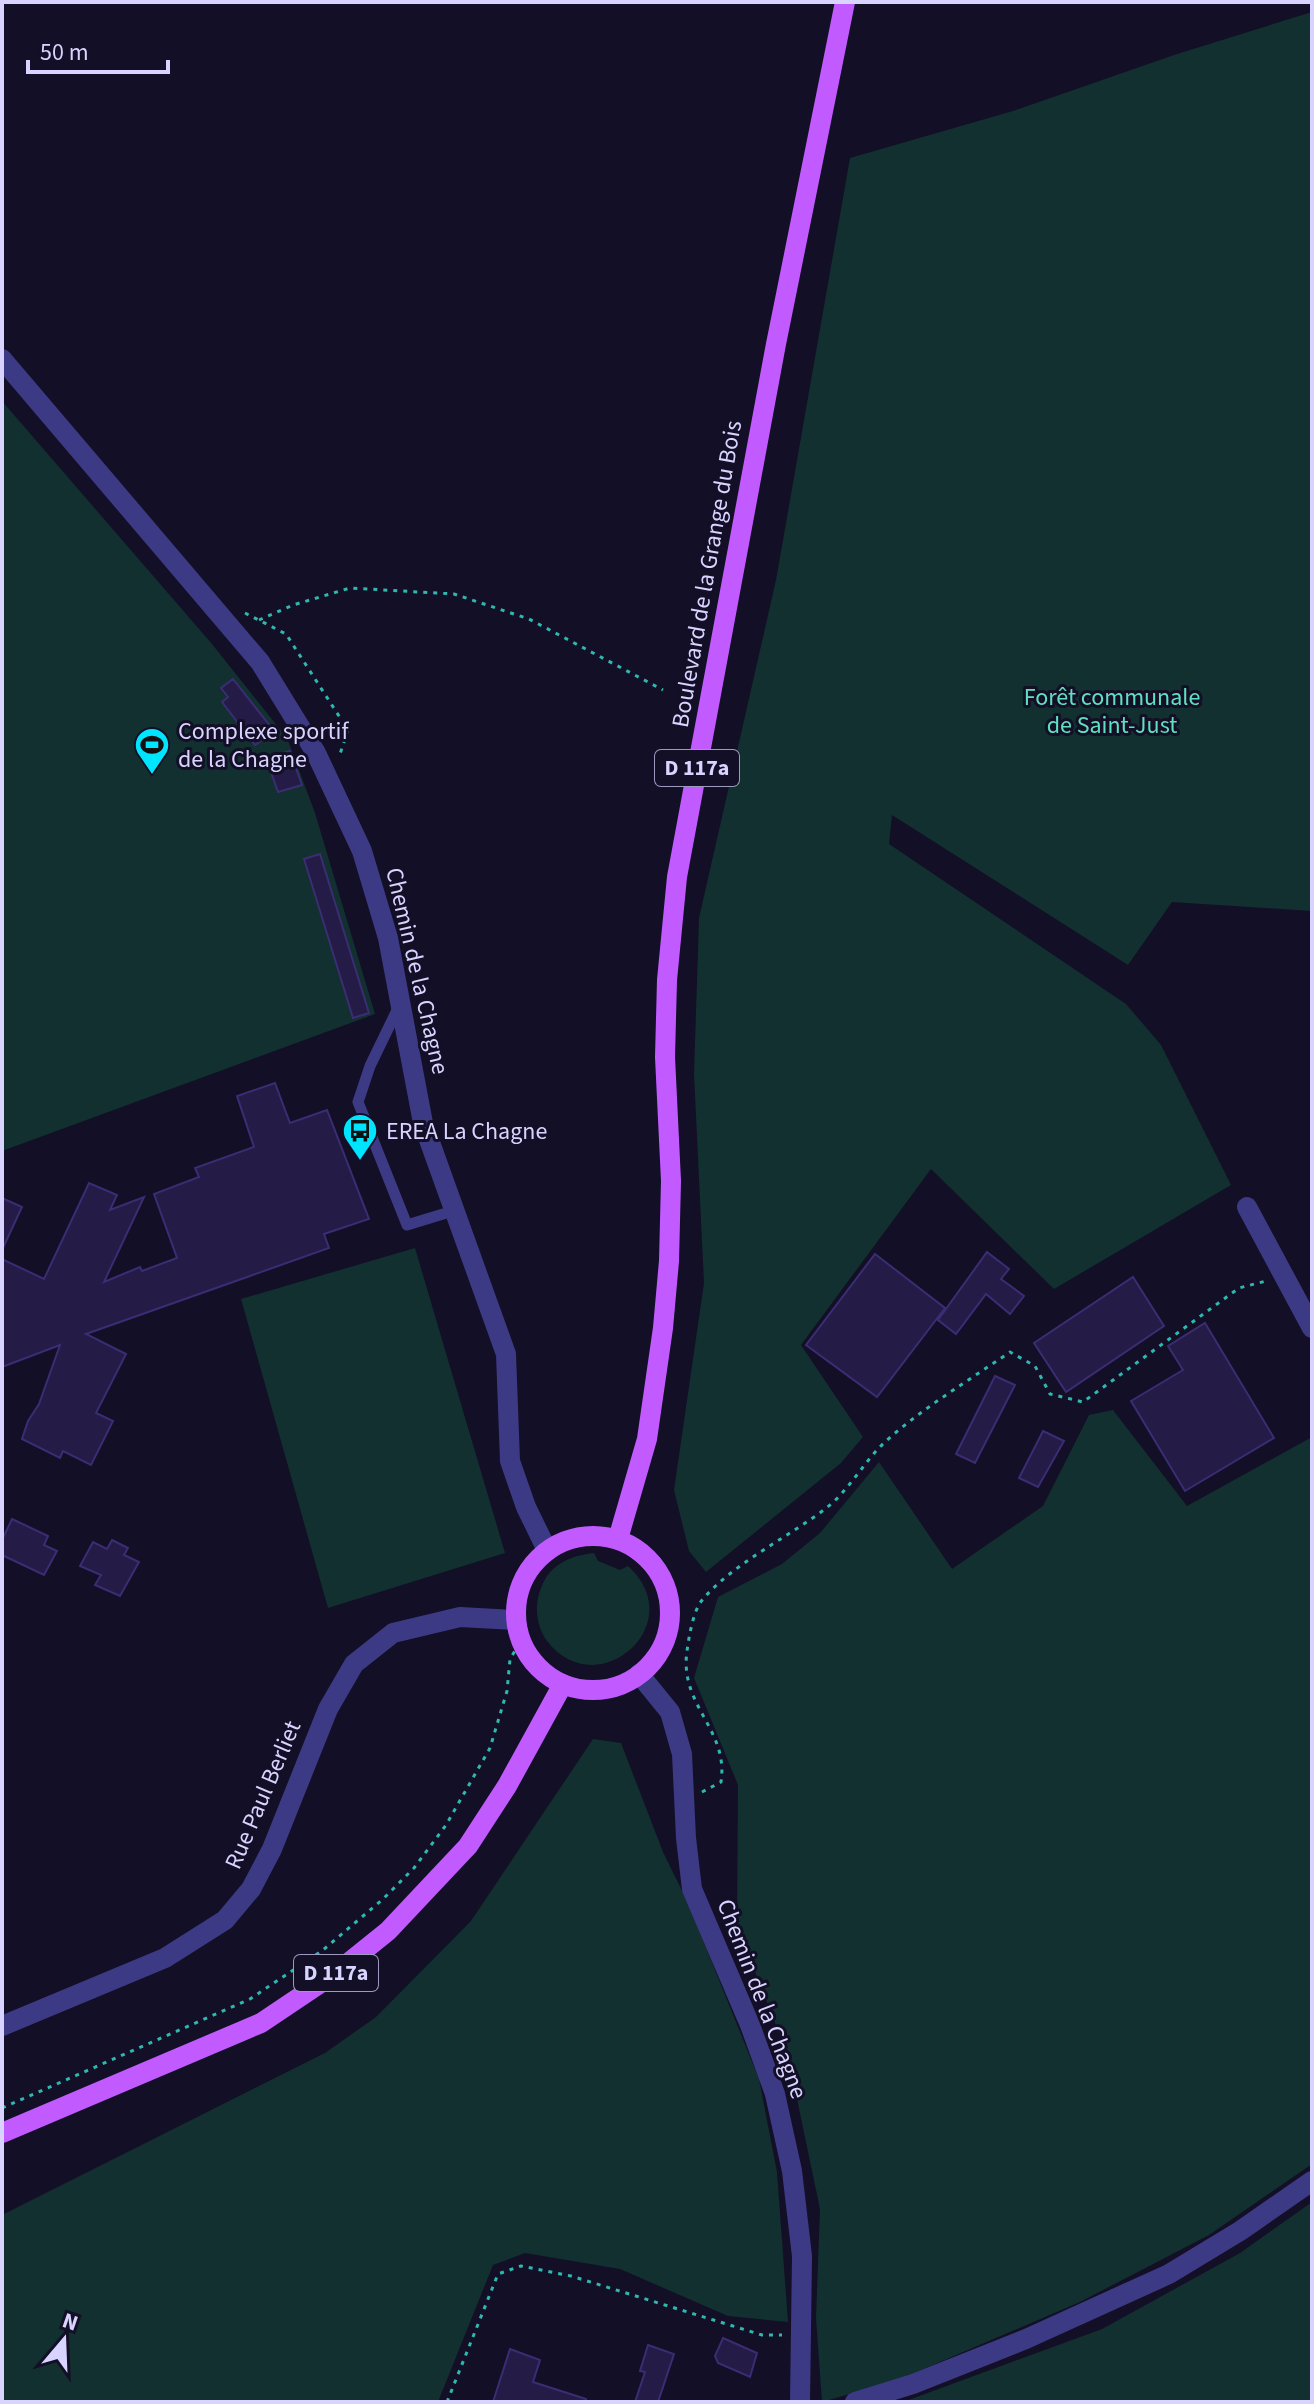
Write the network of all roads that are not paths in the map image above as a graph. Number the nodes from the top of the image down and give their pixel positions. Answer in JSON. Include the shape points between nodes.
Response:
{"nodes":[{"id":1,"x":845,"y":2,"type":"edge"},
{"id":2,"x":2,"y":359,"type":"edge"},
{"id":3,"x":400,"y":1003,"type":"junction"},
{"id":4,"x":1247,"y":1207,"type":"dead end"},
{"id":5,"x":453,"y":1211,"type":"junction"},
{"id":6,"x":1312,"y":1328,"type":"edge"},
{"id":7,"x":618,"y":1539,"type":"junction"},
{"id":8,"x":547,"y":1550,"type":"junction"},
{"id":9,"x":516,"y":1620,"type":"junction"},
{"id":10,"x":639,"y":1674,"type":"junction"},
{"id":11,"x":563,"y":1684,"type":"junction"},
{"id":12,"x":2,"y":2026,"type":"edge"},
{"id":13,"x":2,"y":2133,"type":"edge"},
{"id":14,"x":1312,"y":2181,"type":"edge"},
{"id":15,"x":800,"y":2402,"type":"edge"},
{"id":16,"x":855,"y":2402,"type":"edge"}],
"edges":[{"from":1,"to":7,"type":"main road","name":"Boulevard de la Grange du Bois","number":"D 117a","via":[[677,877],[665,1057],[669,1261],[647,1439]]},
{"from":2,"to":3,"type":"street","name":"Chemin de la Chagne","via":[[260,662],[316,753],[362,851],[388,938]]},
{"from":3,"to":5,"type":"street","name":"Chemin de la Chagne","via":[[423,1123]]},
{"from":3,"to":5,"type":"lane","via":[[358,1102],[407,1225]]},
{"from":4,"to":6,"type":"street"},
{"from":5,"to":8,"type":"street","name":"Chemin de la Chagne","via":[[506,1354],[510,1461]]},
{"from":7,"to":8,"type":"main road","via":[[581,1536]]},
{"from":7,"to":10,"type":"main road","via":[[649,1559],[660,1574],[670,1610],[663,1646]]},
{"from":8,"to":9,"type":"main road","via":[[523,1581]]},
{"from":9,"to":11,"type":"main road","via":[[532,1660]]},
{"from":9,"to":12,"type":"street","name":"Rue Paul Berliet","via":[[460,1617],[393,1633],[354,1664],[328,1709],[272,1849],[251,1889],[225,1920],[165,1958]]},
{"from":10,"to":11,"type":"main road","via":[[602,1689]]},
{"from":10,"to":15,"type":"street","name":"Chemin de la Chagne","via":[[670,1712],[682,1754],[692,1889],[775,2094],[792,2171],[802,2256]]},
{"from":11,"to":13,"type":"main road","number":"D 117a","via":[[468,1846],[388,1931],[337,1972],[261,2023]]},
{"from":14,"to":16,"type":"street","via":[[1169,2274],[1026,2339]]}]}
